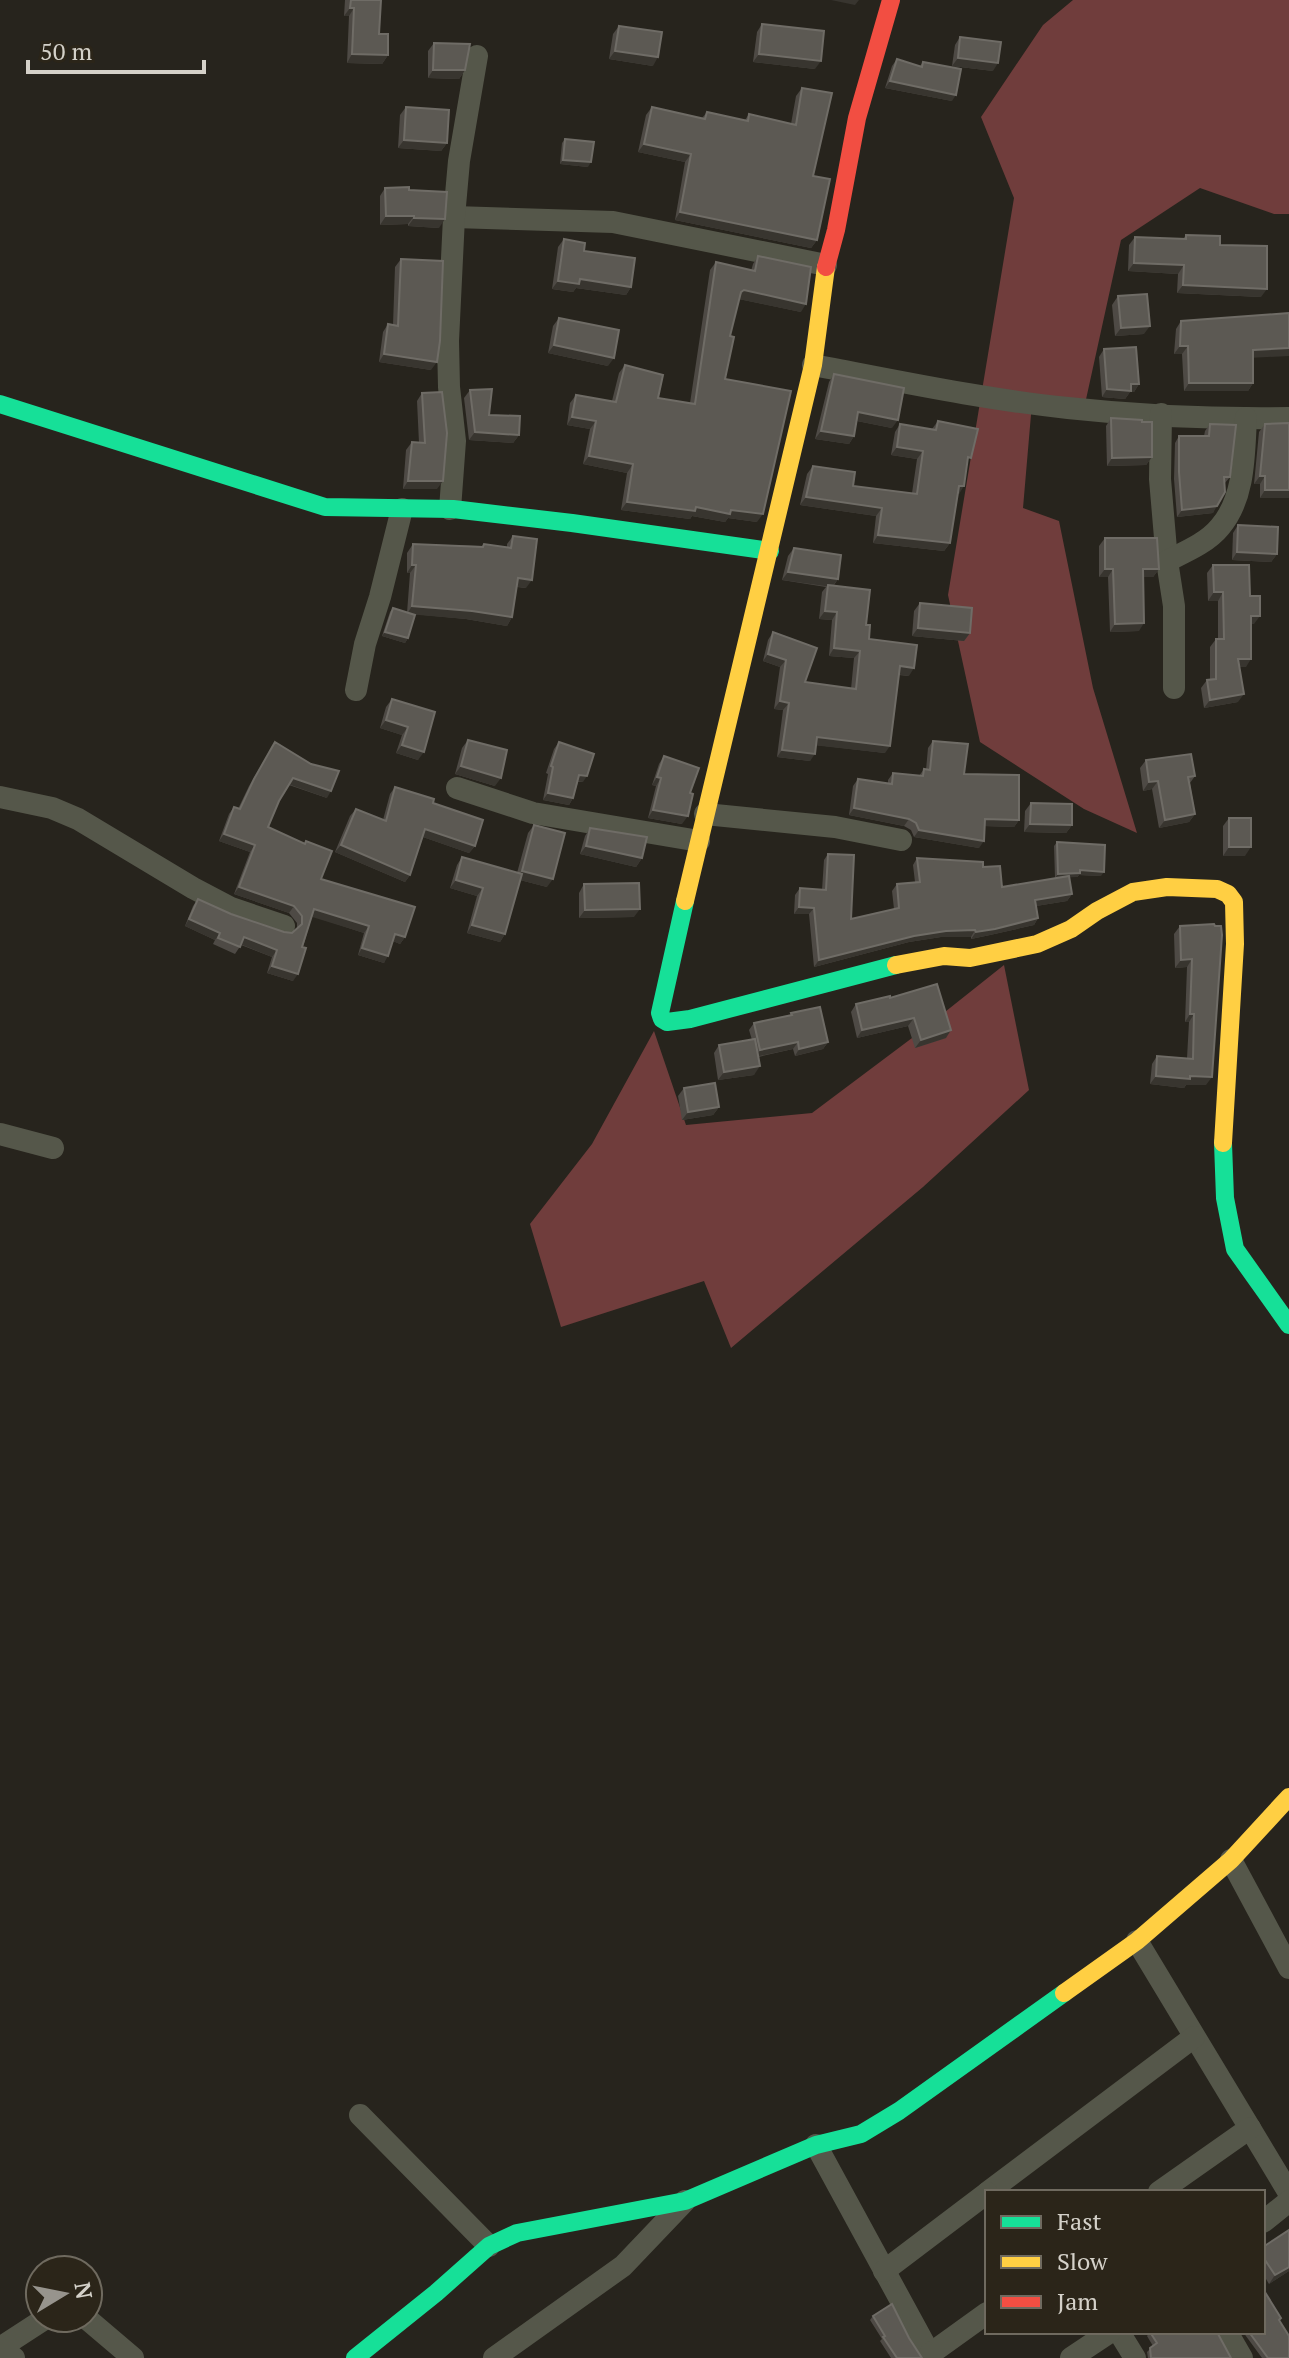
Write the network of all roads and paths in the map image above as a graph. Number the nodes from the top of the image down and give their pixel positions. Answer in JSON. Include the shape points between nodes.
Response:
{"nodes":[{"id":1,"x":891,"y":0,"type":"edge"},
{"id":2,"x":477,"y":56,"type":"dead end"},
{"id":3,"x":454,"y":217,"type":"junction"},
{"id":4,"x":826,"y":265,"type":"junction"},
{"id":5,"x":813,"y":365,"type":"junction"},
{"id":6,"x":0,"y":404,"type":"edge"},
{"id":7,"x":1161,"y":414,"type":"junction"},
{"id":8,"x":1246,"y":418,"type":"junction"},
{"id":9,"x":1289,"y":418,"type":"edge"},
{"id":10,"x":402,"y":509,"type":"junction"},
{"id":11,"x":450,"y":509,"type":"junction"},
{"id":12,"x":770,"y":551,"type":"junction"},
{"id":13,"x":1167,"y":561,"type":"junction"},
{"id":14,"x":1174,"y":688,"type":"dead end"},
{"id":15,"x":356,"y":690,"type":"dead end"},
{"id":16,"x":457,"y":788,"type":"dead end"},
{"id":17,"x":0,"y":797,"type":"edge"},
{"id":18,"x":705,"y":814,"type":"junction"},
{"id":19,"x":901,"y":840,"type":"dead end"},
{"id":20,"x":699,"y":841,"type":"junction"},
{"id":21,"x":284,"y":926,"type":"dead end"},
{"id":22,"x":0,"y":1134,"type":"edge"},
{"id":23,"x":53,"y":1148,"type":"dead end"},
{"id":24,"x":1289,"y":1325,"type":"edge"},
{"id":25,"x":1289,"y":1797,"type":"edge"},
{"id":26,"x":1231,"y":1860,"type":"junction"},
{"id":27,"x":1281,"y":1932,"type":"edge"},
{"id":28,"x":1137,"y":1941,"type":"junction"},
{"id":29,"x":1289,"y":1968,"type":"edge"},
{"id":30,"x":1194,"y":2037,"type":"junction"},
{"id":31,"x":360,"y":2115,"type":"dead end"},
{"id":32,"x":1250,"y":2128,"type":"junction"},
{"id":33,"x":816,"y":2145,"type":"junction"},
{"id":34,"x":991,"y":2190,"type":"edge"},
{"id":35,"x":1162,"y":2190,"type":"edge"},
{"id":36,"x":1289,"y":2193,"type":"edge"},
{"id":37,"x":985,"y":2194,"type":"edge"},
{"id":38,"x":685,"y":2201,"type":"junction"},
{"id":39,"x":1289,"y":2201,"type":"edge"},
{"id":40,"x":1265,"y":2220,"type":"edge"},
{"id":41,"x":489,"y":2246,"type":"junction"},
{"id":42,"x":884,"y":2271,"type":"junction"},
{"id":43,"x":985,"y":2315,"type":"edge"},
{"id":44,"x":24,"y":2332,"type":"edge"},
{"id":45,"x":104,"y":2333,"type":"edge"},
{"id":46,"x":1107,"y":2334,"type":"edge"},
{"id":47,"x":1120,"y":2334,"type":"edge"},
{"id":48,"x":1228,"y":2334,"type":"edge"},
{"id":49,"x":6,"y":2353,"type":"edge"},
{"id":50,"x":931,"y":2356,"type":"edge"},
{"id":51,"x":133,"y":2358,"type":"edge"},
{"id":52,"x":355,"y":2358,"type":"edge"},
{"id":53,"x":494,"y":2358,"type":"edge"},
{"id":54,"x":1071,"y":2358,"type":"edge"},
{"id":55,"x":1135,"y":2358,"type":"edge"},
{"id":56,"x":1242,"y":2358,"type":"edge"}],
"edges":[{"from":1,"to":4,"type":"street","via":[[857,118]]},
{"from":2,"to":3,"type":"street"},
{"from":3,"to":4,"type":"street","via":[[613,222]]},
{"from":3,"to":11,"type":"street","via":[[448,341],[455,441]]},
{"from":4,"to":5,"type":"street"},
{"from":5,"to":7,"type":"street","via":[[1068,408]]},
{"from":5,"to":12,"type":"street"},
{"from":6,"to":10,"type":"street","via":[[325,507]]},
{"from":7,"to":8,"type":"street"},
{"from":7,"to":13,"type":"street"},
{"from":8,"to":9,"type":"street"},
{"from":8,"to":13,"type":"street","via":[[1235,503],[1212,535]]},
{"from":10,"to":11,"type":"street"},
{"from":10,"to":15,"type":"street"},
{"from":11,"to":12,"type":"street"},
{"from":12,"to":18,"type":"street"},
{"from":13,"to":14,"type":"street","via":[[1174,606]]},
{"from":16,"to":20,"type":"street","via":[[533,813]]},
{"from":17,"to":21,"type":"street","via":[[78,819],[231,908]]},
{"from":18,"to":19,"type":"street","via":[[835,827]]},
{"from":18,"to":20,"type":"street"},
{"from":20,"to":24,"type":"street","via":[[660,1013],[667,1022],[912,961],[970,958],[1037,944],[1133,892],[1167,887],[1228,894],[1234,902],[1235,944],[1224,1105],[1225,1198],[1235,1249]]},
{"from":22,"to":23,"type":"street"},
{"from":25,"to":26,"type":"street"},
{"from":26,"to":27,"type":"street"},
{"from":26,"to":28,"type":"street"},
{"from":27,"to":29,"type":"street"},
{"from":28,"to":30,"type":"street"},
{"from":28,"to":33,"type":"street","via":[[899,2111],[861,2134]]},
{"from":30,"to":32,"type":"street"},
{"from":30,"to":34,"type":"street"},
{"from":31,"to":41,"type":"street"},
{"from":32,"to":35,"type":"street"},
{"from":32,"to":36,"type":"street"},
{"from":33,"to":38,"type":"street"},
{"from":33,"to":42,"type":"street"},
{"from":37,"to":42,"type":"street"},
{"from":38,"to":41,"type":"street","via":[[517,2233]]},
{"from":38,"to":53,"type":"street","via":[[623,2266]]},
{"from":39,"to":40,"type":"street"},
{"from":41,"to":52,"type":"street"},
{"from":42,"to":50,"type":"street"},
{"from":43,"to":50,"type":"street"},
{"from":44,"to":49,"type":"street","via":[[11,2340]]},
{"from":45,"to":51,"type":"street"},
{"from":46,"to":54,"type":"street"},
{"from":47,"to":55,"type":"street"},
{"from":48,"to":56,"type":"street"}]}
